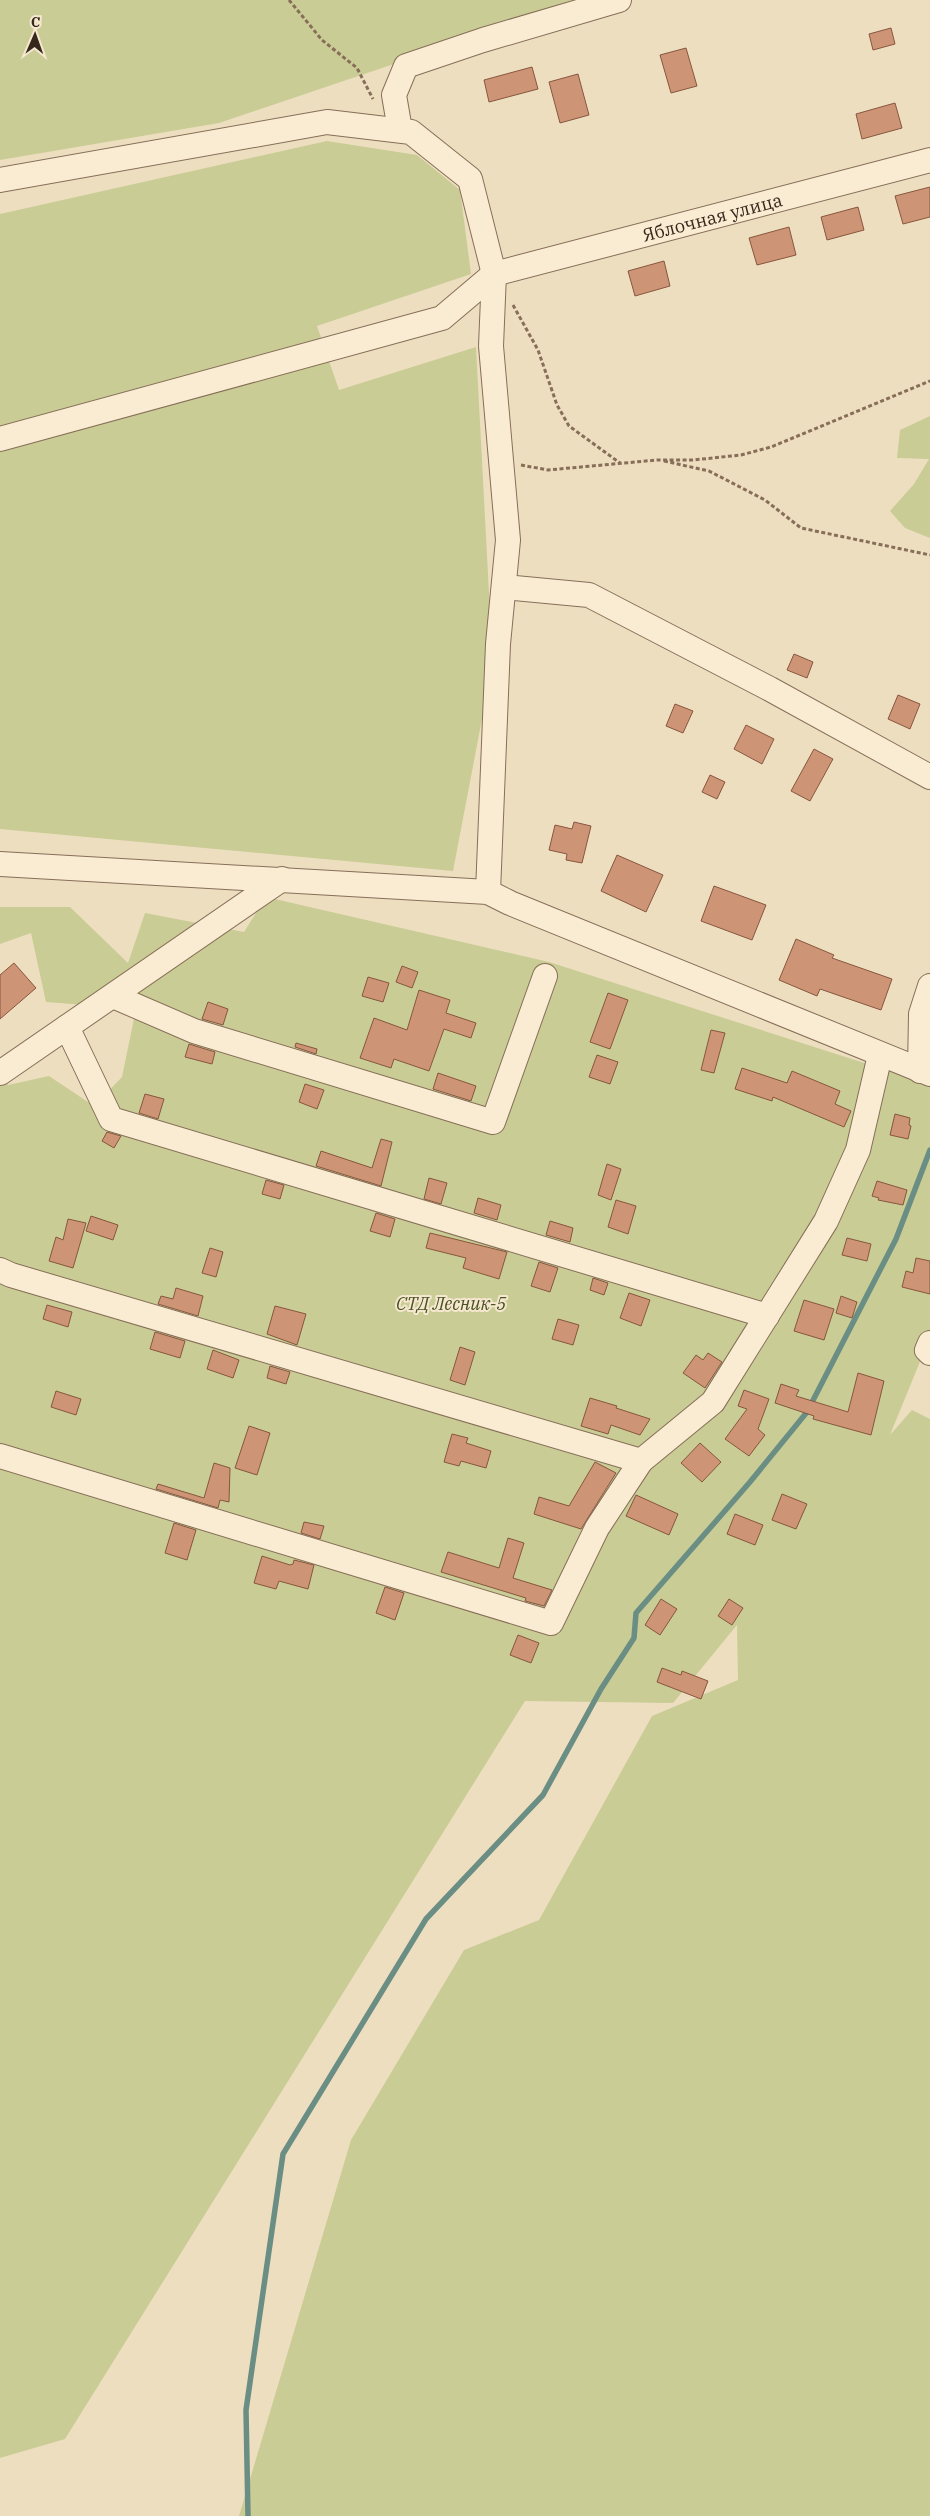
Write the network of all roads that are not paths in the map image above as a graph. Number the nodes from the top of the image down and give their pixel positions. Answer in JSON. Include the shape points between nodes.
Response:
{"nodes":[{"id":1,"x":619,"y":0,"type":"edge"},
{"id":2,"x":400,"y":130,"type":"junction"},
{"id":3,"x":930,"y":160,"type":"edge"},
{"id":4,"x":0,"y":180,"type":"edge"},
{"id":5,"x":494,"y":278,"type":"junction"},
{"id":6,"x":0,"y":439,"type":"edge"},
{"id":7,"x":504,"y":587,"type":"junction"},
{"id":8,"x":930,"y":777,"type":"edge"},
{"id":9,"x":0,"y":864,"type":"edge"},
{"id":10,"x":282,"y":879,"type":"junction"},
{"id":11,"x":488,"y":892,"type":"junction"},
{"id":12,"x":545,"y":976,"type":"dead end"},
{"id":13,"x":930,"y":986,"type":"edge"},
{"id":14,"x":113,"y":996,"type":"junction"},
{"id":15,"x":67,"y":1027,"type":"junction"},
{"id":16,"x":880,"y":1055,"type":"junction"},
{"id":17,"x":925,"y":1072,"type":"edge"},
{"id":18,"x":0,"y":1073,"type":"edge"},
{"id":19,"x":0,"y":1270,"type":"edge"},
{"id":20,"x":767,"y":1316,"type":"junction"},
{"id":21,"x":930,"y":1343,"type":"edge"},
{"id":22,"x":930,"y":1353,"type":"edge"},
{"id":23,"x":0,"y":1456,"type":"edge"},
{"id":24,"x":641,"y":1461,"type":"junction"}],
"edges":[{"from":1,"to":2,"type":"street","via":[[406,66],[394,95]]},
{"from":2,"to":4,"type":"street","via":[[327,122]]},
{"from":2,"to":5,"type":"street","via":[[411,132],[470,180]]},
{"from":3,"to":5,"type":"street","name":"Яблочная улица"},
{"from":5,"to":6,"type":"street","via":[[442,318]]},
{"from":5,"to":7,"type":"street","via":[[491,346],[508,540]]},
{"from":7,"to":8,"type":"street","via":[[589,594]]},
{"from":7,"to":11,"type":"street","via":[[498,644]]},
{"from":9,"to":10,"type":"street"},
{"from":10,"to":11,"type":"street"},
{"from":10,"to":14,"type":"street"},
{"from":11,"to":16,"type":"street"},
{"from":12,"to":14,"type":"street","via":[[493,1122],[194,1031]]},
{"from":13,"to":17,"type":"street","via":[[921,1014]]},
{"from":14,"to":15,"type":"street"},
{"from":15,"to":18,"type":"street"},
{"from":15,"to":20,"type":"street","via":[[110,1119]]},
{"from":16,"to":17,"type":"street"},
{"from":16,"to":20,"type":"street","via":[[858,1150],[826,1221]]},
{"from":19,"to":24,"type":"street"},
{"from":20,"to":24,"type":"street","via":[[713,1402]]},
{"from":21,"to":22,"type":"street","via":[[927,1350]]},
{"from":23,"to":24,"type":"street","via":[[551,1623],[597,1528]]}]}
